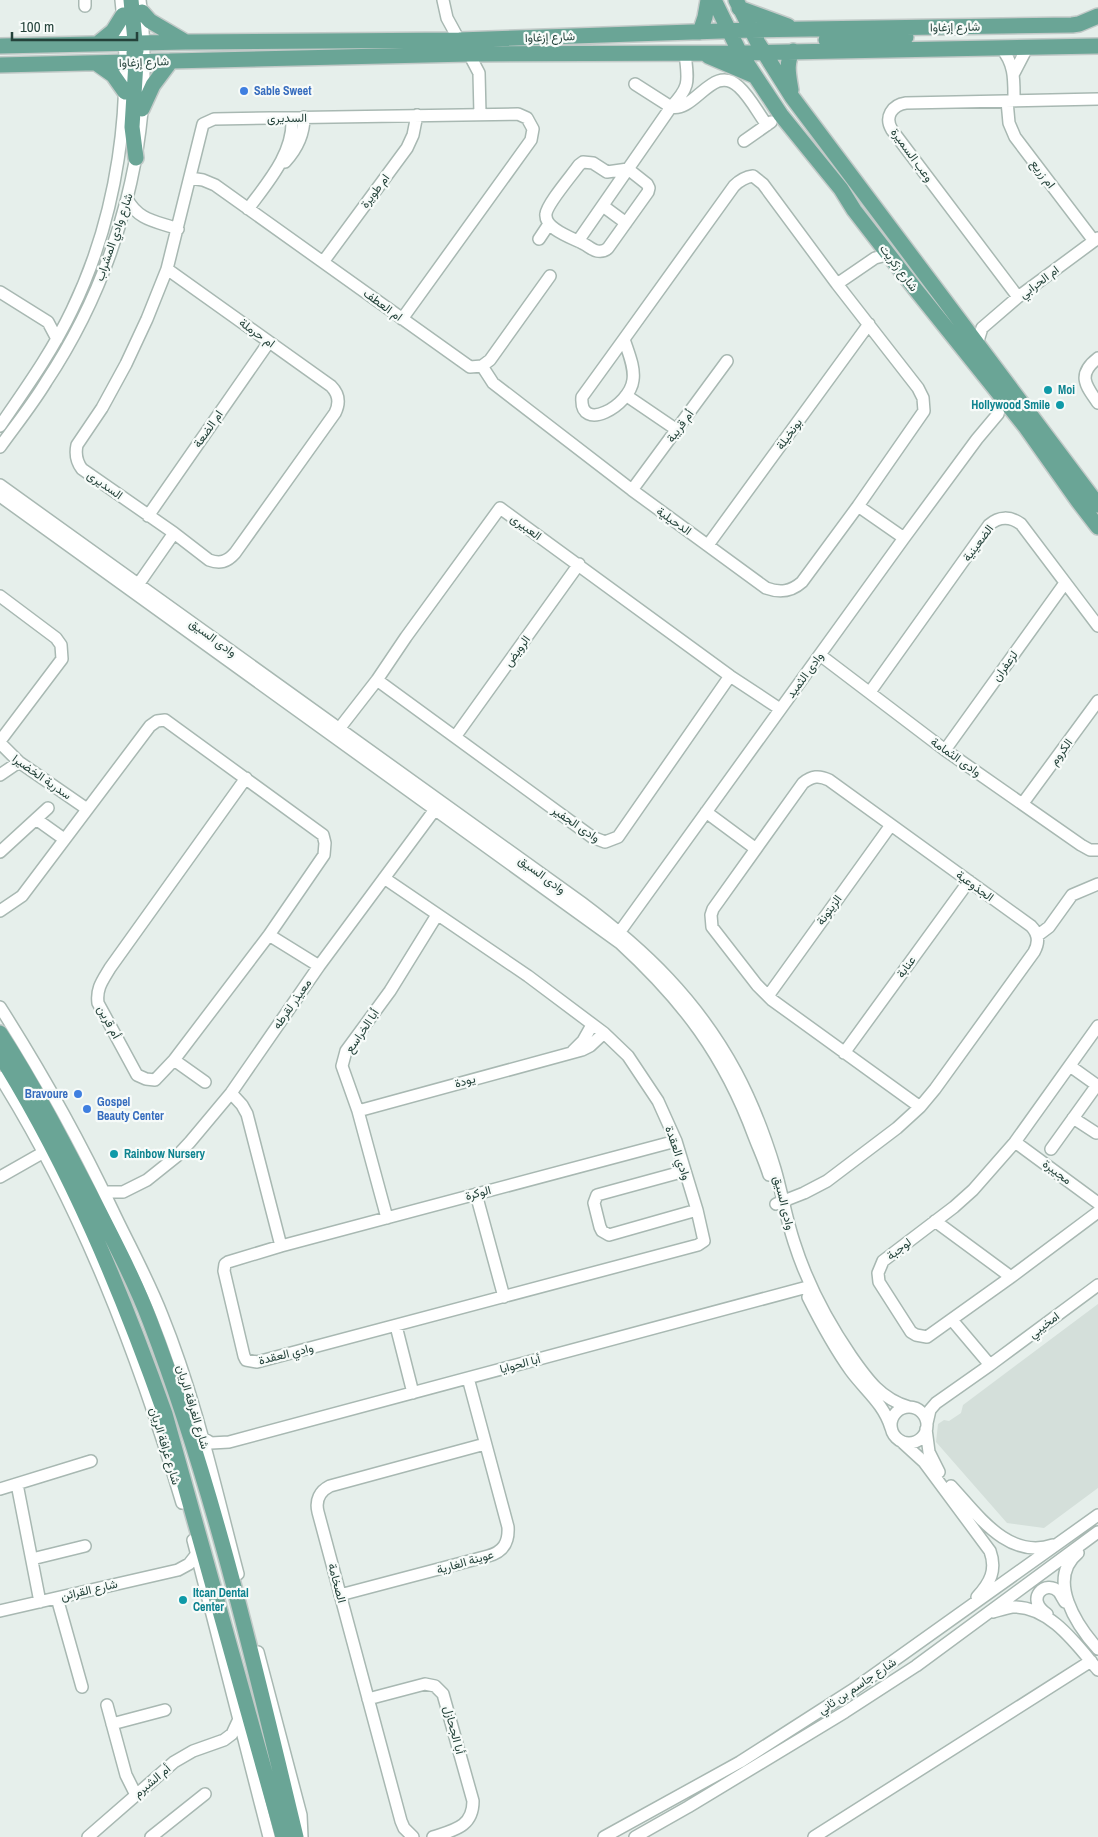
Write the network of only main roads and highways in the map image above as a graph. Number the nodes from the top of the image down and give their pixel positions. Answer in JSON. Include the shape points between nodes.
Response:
{"nodes":[{"id":1,"x":131,"y":0,"type":"edge"},
{"id":2,"x":708,"y":0,"type":"edge"},
{"id":3,"x":714,"y":0,"type":"edge"},
{"id":4,"x":724,"y":0,"type":"edge"},
{"id":5,"x":738,"y":4,"type":"edge"},
{"id":6,"x":141,"y":6,"type":"edge"},
{"id":7,"x":122,"y":7,"type":"edge"},
{"id":8,"x":1098,"y":16,"type":"edge"},
{"id":9,"x":933,"y":27,"type":"junction"},
{"id":10,"x":796,"y":29,"type":"junction"},
{"id":11,"x":700,"y":32,"type":"junction"},
{"id":12,"x":282,"y":41,"type":"junction"},
{"id":13,"x":185,"y":42,"type":"junction"},
{"id":14,"x":745,"y":42,"type":"junction"},
{"id":15,"x":97,"y":44,"type":"junction"},
{"id":16,"x":0,"y":46,"type":"edge"},
{"id":17,"x":1098,"y":46,"type":"edge"},
{"id":18,"x":793,"y":51,"type":"junction"},
{"id":19,"x":135,"y":52,"type":"junction"},
{"id":20,"x":635,"y":53,"type":"junction"},
{"id":21,"x":701,"y":53,"type":"junction"},
{"id":22,"x":0,"y":56,"type":"edge"},
{"id":23,"x":170,"y":61,"type":"junction"},
{"id":24,"x":96,"y":63,"type":"junction"},
{"id":25,"x":0,"y":65,"type":"edge"},
{"id":26,"x":754,"y":76,"type":"junction"},
{"id":27,"x":125,"y":92,"type":"road end"},
{"id":28,"x":792,"y":96,"type":"junction"},
{"id":29,"x":142,"y":109,"type":"road end"},
{"id":30,"x":136,"y":158,"type":"road end"},
{"id":31,"x":860,"y":188,"type":"junction"},
{"id":32,"x":1098,"y":505,"type":"edge"},
{"id":33,"x":1098,"y":527,"type":"edge"},
{"id":34,"x":0,"y":1033,"type":"edge"},
{"id":35,"x":0,"y":1056,"type":"edge"},
{"id":36,"x":77,"y":1168,"type":"junction"},
{"id":37,"x":94,"y":1171,"type":"road end"},
{"id":38,"x":122,"y":1229,"type":"road end"},
{"id":39,"x":117,"y":1247,"type":"junction"},
{"id":40,"x":212,"y":1474,"type":"road end"},
{"id":41,"x":207,"y":1490,"type":"junction"},
{"id":42,"x":191,"y":1514,"type":"junction"},
{"id":43,"x":192,"y":1534,"type":"road end"},
{"id":44,"x":206,"y":1592,"type":"road end"},
{"id":45,"x":216,"y":1603,"type":"junction"},
{"id":46,"x":283,"y":1837,"type":"edge"},
{"id":47,"x":296,"y":1837,"type":"edge"}],
"edges":[{"from":1,"to":19,"type":"main road"},
{"from":2,"to":11,"type":"main road"},
{"from":3,"to":14,"type":"main road","name":"شارع زكريت"},
{"from":4,"to":14,"type":"main road"},
{"from":5,"to":10,"type":"main road"},
{"from":5,"to":14,"type":"main road","name":"شارع زكريت"},
{"from":6,"to":13,"type":"main road","via":[[150,22]]},
{"from":7,"to":15,"type":"main road","via":[[113,32]]},
{"from":8,"to":9,"type":"main road","name":"شارع إزغاوا","via":[[1079,24]]},
{"from":9,"to":10,"type":"main road","name":"شارع إزغاوا"},
{"from":9,"to":14,"type":"main road","via":[[902,38]]},
{"from":10,"to":14,"type":"main road","name":"شارع إزغاوا"},
{"from":11,"to":12,"type":"main road","name":"شارع إزغاوا","via":[[459,40]]},
{"from":11,"to":14,"type":"main road","name":"شارع إزغاوا"},
{"from":12,"to":13,"type":"main road","name":"شارع إزغاوا"},
{"from":12,"to":19,"type":"main road","via":[[242,50]]},
{"from":13,"to":19,"type":"main road","name":"شارع إزغاوا"},
{"from":14,"to":18,"type":"main road","name":"شارع إزغاوا"},
{"from":14,"to":20,"type":"main road","via":[[656,46]]},
{"from":14,"to":21,"type":"main road","name":"شارع إزغاوا"},
{"from":14,"to":26,"type":"main road","name":"شارع زكريت"},
{"from":14,"to":28,"type":"main road","name":"شارع زكريت"},
{"from":14,"to":31,"type":"main road","via":[[838,176]]},
{"from":15,"to":16,"type":"main road","name":"شارع إزغاوا"},
{"from":15,"to":19,"type":"main road","name":"شارع إزغاوا"},
{"from":17,"to":18,"type":"main road","name":"شارع إزغاوا"},
{"from":18,"to":28,"type":"main road","via":[[788,65]]},
{"from":19,"to":22,"type":"main road"},
{"from":19,"to":23,"type":"main road","name":"شارع إزغاوا"},
{"from":19,"to":24,"type":"main road","name":"شارع إزغاوا"},
{"from":19,"to":30,"type":"main road","via":[[132,127]]},
{"from":20,"to":21,"type":"main road","name":"شارع إزغاوا"},
{"from":20,"to":23,"type":"main road","name":"شارع إزغاوا"},
{"from":21,"to":26,"type":"main road"},
{"from":23,"to":29,"type":"main road","via":[[153,85]]},
{"from":24,"to":25,"type":"main road","name":"شارع إزغاوا"},
{"from":24,"to":27,"type":"main road","via":[[113,75]]},
{"from":26,"to":33,"type":"main road","name":"شارع زكريت","via":[[841,190],[882,252],[916,290],[1000,397],[1006,412]]},
{"from":28,"to":31,"type":"main road","name":"شارع زكريت"},
{"from":31,"to":32,"type":"main road","name":"شارع زكريت"},
{"from":34,"to":36,"type":"main road","name":"شارع الغرافة الريان"},
{"from":35,"to":42,"type":"main road","via":[[48,1137],[114,1282],[165,1414]]},
{"from":36,"to":37,"type":"main road"},
{"from":36,"to":39,"type":"main road","name":"شارع الغرافة الريان"},
{"from":38,"to":39,"type":"main road"},
{"from":39,"to":41,"type":"main road","name":"شارع الغرافة الريان","via":[[190,1415]]},
{"from":40,"to":41,"type":"main road"},
{"from":41,"to":47,"type":"main road","name":"شارع الغرافة الريان","via":[[248,1639]]},
{"from":42,"to":43,"type":"main road"},
{"from":42,"to":45,"type":"main road"},
{"from":44,"to":45,"type":"main road"},
{"from":45,"to":46,"type":"main road"}]}
